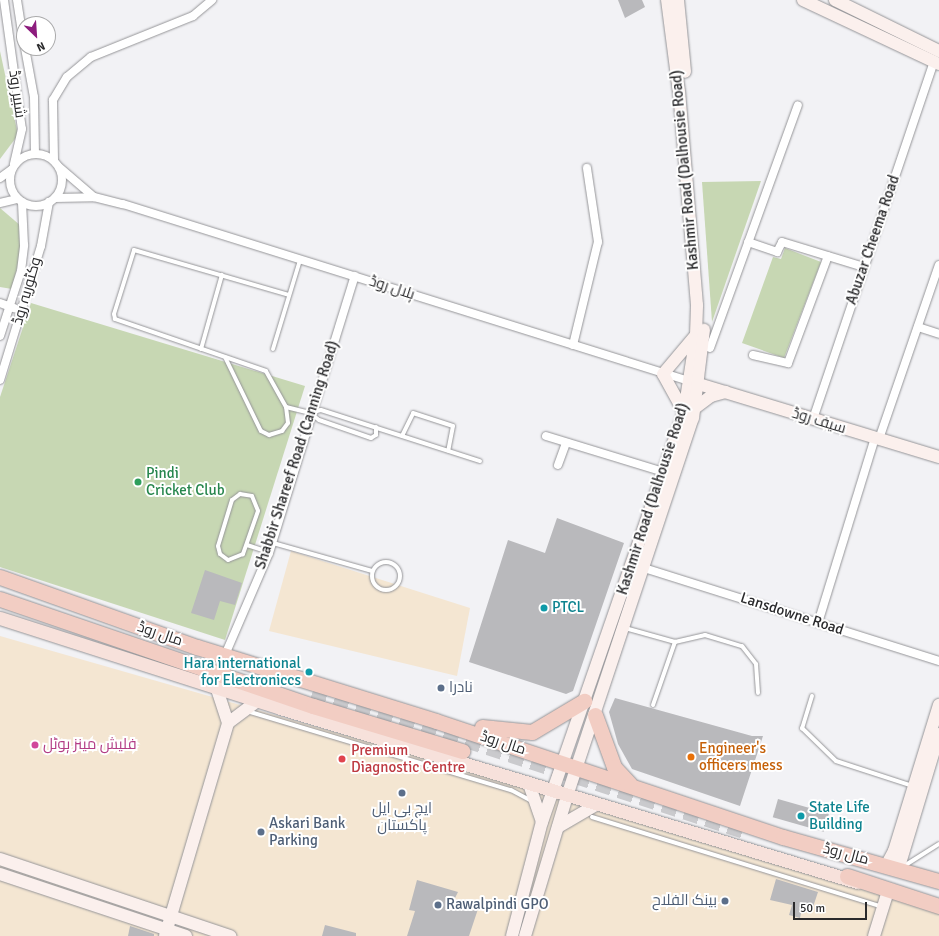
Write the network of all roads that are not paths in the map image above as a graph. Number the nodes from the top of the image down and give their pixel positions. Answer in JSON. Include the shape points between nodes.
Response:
{"nodes":[{"id":1,"x":4,"y":0,"type":"edge"},
{"id":2,"x":17,"y":0,"type":"edge"},
{"id":3,"x":212,"y":0,"type":"edge"},
{"id":4,"x":667,"y":0,"type":"edge"},
{"id":5,"x":678,"y":0,"type":"edge"},
{"id":6,"x":803,"y":0,"type":"edge"},
{"id":7,"x":834,"y":0,"type":"edge"},
{"id":8,"x":19,"y":16,"type":"edge"},
{"id":9,"x":26,"y":56,"type":"edge"},
{"id":10,"x":937,"y":59,"type":"edge"},
{"id":11,"x":798,"y":105,"type":"dead end"},
{"id":12,"x":35,"y":153,"type":"junction"},
{"id":13,"x":56,"y":164,"type":"junction"},
{"id":14,"x":13,"y":167,"type":"junction"},
{"id":15,"x":587,"y":168,"type":"dead end"},
{"id":16,"x":0,"y":178,"type":"edge"},
{"id":17,"x":94,"y":198,"type":"junction"},
{"id":18,"x":52,"y":200,"type":"junction"},
{"id":19,"x":20,"y":201,"type":"junction"},
{"id":20,"x":0,"y":203,"type":"edge"},
{"id":21,"x":748,"y":242,"type":"junction"},
{"id":22,"x":828,"y":256,"type":"junction"},
{"id":23,"x":300,"y":259,"type":"junction"},
{"id":24,"x":939,"y":264,"type":"edge"},
{"id":25,"x":864,"y":268,"type":"junction"},
{"id":26,"x":222,"y":275,"type":"junction"},
{"id":27,"x":355,"y":276,"type":"junction"},
{"id":28,"x":289,"y":295,"type":"junction"},
{"id":29,"x":0,"y":303,"type":"edge"},
{"id":30,"x":10,"y":306,"type":"junction"},
{"id":31,"x":22,"y":310,"type":"junction"},
{"id":32,"x":918,"y":327,"type":"junction"},
{"id":33,"x":939,"y":334,"type":"edge"},
{"id":34,"x":696,"y":335,"type":"junction"},
{"id":35,"x":0,"y":336,"type":"edge"},
{"id":36,"x":573,"y":346,"type":"junction"},
{"id":37,"x":710,"y":348,"type":"dead end"},
{"id":38,"x":201,"y":349,"type":"junction"},
{"id":39,"x":273,"y":349,"type":"dead end"},
{"id":40,"x":753,"y":354,"type":"dead end"},
{"id":41,"x":225,"y":357,"type":"junction"},
{"id":42,"x":663,"y":374,"type":"junction"},
{"id":43,"x":0,"y":380,"type":"edge"},
{"id":44,"x":694,"y":382,"type":"junction"},
{"id":45,"x":725,"y":392,"type":"junction"},
{"id":46,"x":286,"y":407,"type":"junction"},
{"id":47,"x":690,"y":410,"type":"junction"},
{"id":48,"x":310,"y":413,"type":"junction"},
{"id":49,"x":813,"y":419,"type":"junction"},
{"id":50,"x":376,"y":427,"type":"junction"},
{"id":51,"x":402,"y":436,"type":"junction"},
{"id":52,"x":546,"y":436,"type":"dead end"},
{"id":53,"x":877,"y":438,"type":"junction"},
{"id":54,"x":566,"y":443,"type":"junction"},
{"id":55,"x":448,"y":451,"type":"junction"},
{"id":56,"x":939,"y":457,"type":"edge"},
{"id":57,"x":480,"y":461,"type":"dead end"},
{"id":58,"x":558,"y":465,"type":"dead end"},
{"id":59,"x":664,"y":472,"type":"junction"},
{"id":60,"x":273,"y":543,"type":"junction"},
{"id":61,"x":247,"y":545,"type":"junction"},
{"id":62,"x":270,"y":553,"type":"junction"},
{"id":63,"x":644,"y":568,"type":"junction"},
{"id":64,"x":372,"y":571,"type":"junction"},
{"id":65,"x":0,"y":577,"type":"edge"},
{"id":66,"x":0,"y":599,"type":"edge"},
{"id":67,"x":0,"y":618,"type":"edge"},
{"id":68,"x":818,"y":623,"type":"junction"},
{"id":69,"x":625,"y":628,"type":"junction"},
{"id":70,"x":675,"y":642,"type":"junction"},
{"id":71,"x":225,"y":655,"type":"junction"},
{"id":72,"x":939,"y":661,"type":"edge"},
{"id":73,"x":216,"y":687,"type":"junction"},
{"id":74,"x":758,"y":693,"type":"dead end"},
{"id":75,"x":812,"y":696,"type":"dead end"},
{"id":76,"x":257,"y":701,"type":"junction"},
{"id":77,"x":584,"y":701,"type":"junction"},
{"id":78,"x":653,"y":705,"type":"dead end"},
{"id":79,"x":939,"y":705,"type":"edge"},
{"id":80,"x":245,"y":710,"type":"junction"},
{"id":81,"x":595,"y":715,"type":"junction"},
{"id":82,"x":436,"y":721,"type":"junction"},
{"id":83,"x":228,"y":723,"type":"junction"},
{"id":84,"x":939,"y":734,"type":"edge"},
{"id":85,"x":462,"y":751,"type":"dead end"},
{"id":86,"x":570,"y":765,"type":"junction"},
{"id":87,"x":529,"y":784,"type":"junction"},
{"id":88,"x":914,"y":786,"type":"junction"},
{"id":89,"x":635,"y":788,"type":"junction"},
{"id":90,"x":552,"y":792,"type":"junction"},
{"id":91,"x":567,"y":796,"type":"junction"},
{"id":92,"x":538,"y":804,"type":"junction"},
{"id":93,"x":594,"y":811,"type":"junction"},
{"id":94,"x":542,"y":822,"type":"junction"},
{"id":95,"x":558,"y":827,"type":"junction"},
{"id":96,"x":939,"y":844,"type":"edge"},
{"id":97,"x":0,"y":859,"type":"edge"},
{"id":98,"x":892,"y":867,"type":"junction"},
{"id":99,"x":0,"y":874,"type":"edge"},
{"id":100,"x":939,"y":881,"type":"edge"},
{"id":101,"x":888,"y":891,"type":"junction"},
{"id":102,"x":939,"y":906,"type":"edge"},
{"id":103,"x":882,"y":908,"type":"junction"},
{"id":104,"x":172,"y":917,"type":"junction"},
{"id":105,"x":166,"y":933,"type":"edge"},
{"id":106,"x":186,"y":936,"type":"edge"},
{"id":107,"x":230,"y":936,"type":"edge"},
{"id":108,"x":512,"y":936,"type":"edge"},
{"id":109,"x":525,"y":936,"type":"edge"},
{"id":110,"x":874,"y":936,"type":"edge"}],
"edges":[{"from":1,"to":14,"type":"street","name":"شبیر روڈ","via":[[22,129]]},
{"from":2,"to":8,"type":"street"},
{"from":3,"to":13,"type":"street","via":[[194,16],[91,57],[67,77],[53,100]]},
{"from":4,"to":34,"type":"street","name":"Kashmir Road (Dalhousie Road)","via":[[679,92]]},
{"from":5,"to":44,"type":"street","name":"Kashmir Road (Dalhousie Road)","via":[[703,287],[704,334]]},
{"from":6,"to":10,"type":"street"},
{"from":7,"to":10,"type":"street"},
{"from":9,"to":12,"type":"street","name":"شبیر روڈ","via":[[34,97]]},
{"from":10,"to":25,"type":"street","name":"Abuzar Cheema Road"},
{"from":11,"to":21,"type":"street"},
{"from":12,"to":13,"type":"street"},
{"from":12,"to":14,"type":"street","via":[[23,156]]},
{"from":13,"to":17,"type":"street","name":"ہلال روڈ"},
{"from":13,"to":18,"type":"street","via":[[62,183]]},
{"from":14,"to":16,"type":"street"},
{"from":14,"to":19,"type":"street","via":[[9,180]]},
{"from":15,"to":36,"type":"street","via":[[598,242]]},
{"from":17,"to":18,"type":"street","name":"ہلال روڈ"},
{"from":17,"to":23,"type":"street","name":"ہلال روڈ"},
{"from":18,"to":19,"type":"street","via":[[31,206]]},
{"from":18,"to":31,"type":"street","name":"وکٹوریہ روڈ"},
{"from":19,"to":20,"type":"street"},
{"from":19,"to":30,"type":"street","name":"وکٹوریہ روڈ","via":[[24,245]]},
{"from":21,"to":22,"type":"street","via":[[777,252],[782,242]]},
{"from":21,"to":37,"type":"street"},
{"from":22,"to":25,"type":"street"},
{"from":22,"to":40,"type":"street","via":[[788,363]]},
{"from":23,"to":27,"type":"street","name":"ہلال روڈ"},
{"from":23,"to":28,"type":"lane"},
{"from":24,"to":32,"type":"street"},
{"from":25,"to":49,"type":"street","name":"Abuzar Cheema Road"},
{"from":26,"to":28,"type":"lane"},
{"from":26,"to":38,"type":"lane"},
{"from":26,"to":38,"type":"lane","via":[[138,250],[131,253],[115,319]]},
{"from":27,"to":36,"type":"street","name":"ہلال روڈ"},
{"from":27,"to":48,"type":"street","name":"Shabbir Shareef Road (Canning Road)"},
{"from":28,"to":39,"type":"lane"},
{"from":29,"to":30,"type":"street"},
{"from":30,"to":31,"type":"street"},
{"from":30,"to":35,"type":"street","name":"وکٹوریہ روڈ"},
{"from":31,"to":43,"type":"street","name":"وکٹوریہ روڈ"},
{"from":32,"to":33,"type":"street"},
{"from":32,"to":53,"type":"street"},
{"from":34,"to":42,"type":"street"},
{"from":34,"to":44,"type":"street","name":"Kashmir Road (Dalhousie Road)"},
{"from":36,"to":42,"type":"street","name":"ہلال روڈ"},
{"from":38,"to":41,"type":"lane"},
{"from":41,"to":46,"type":"lane","via":[[270,374]]},
{"from":41,"to":46,"type":"lane","via":[[261,431],[270,435],[282,431],[288,423]]},
{"from":42,"to":44,"type":"street","name":"ہلال روڈ"},
{"from":42,"to":47,"type":"street"},
{"from":44,"to":45,"type":"street","name":"سیف روڈ"},
{"from":44,"to":47,"type":"street","name":"Kashmir Road (Dalhousie Road)"},
{"from":45,"to":47,"type":"street","via":[[711,396]]},
{"from":45,"to":49,"type":"street","name":"سیف روڈ"},
{"from":46,"to":48,"type":"lane"},
{"from":47,"to":59,"type":"street","name":"Kashmir Road (Dalhousie Road)"},
{"from":47,"to":63,"type":"street","name":"Kashmir Road (Dalhousie Road)"},
{"from":48,"to":50,"type":"lane","via":[[322,410]]},
{"from":48,"to":50,"type":"lane","via":[[319,420],[371,438],[376,435]]},
{"from":48,"to":60,"type":"street","name":"Shabbir Shareef Road (Canning Road)"},
{"from":49,"to":53,"type":"street","name":"سیف روڈ"},
{"from":50,"to":51,"type":"lane"},
{"from":51,"to":55,"type":"lane"},
{"from":51,"to":55,"type":"lane","via":[[413,413],[453,426]]},
{"from":52,"to":54,"type":"street"},
{"from":53,"to":56,"type":"street","name":"سیف روڈ"},
{"from":53,"to":68,"type":"street"},
{"from":54,"to":58,"type":"street"},
{"from":54,"to":59,"type":"street"},
{"from":55,"to":57,"type":"lane"},
{"from":59,"to":77,"type":"street","name":"Kashmir Road (Dalhousie Road)"},
{"from":60,"to":62,"type":"street","name":"Shabbir Shareef Road (Canning Road)"},
{"from":60,"to":64,"type":"lane"},
{"from":61,"to":61,"type":"lane","via":[[259,506],[252,496],[244,494],[232,500],[218,546],[222,556],[233,560],[243,554]]},
{"from":61,"to":62,"type":"lane"},
{"from":62,"to":71,"type":"street","name":"Shabbir Shareef Road (Canning Road)"},
{"from":63,"to":68,"type":"street","name":"Lansdowne Road"},
{"from":63,"to":69,"type":"street","name":"Kashmir Road (Dalhousie Road)"},
{"from":64,"to":64,"type":"lane","via":[[380,562],[392,563],[400,578],[394,587],[382,589],[373,582]]},
{"from":65,"to":71,"type":"highway","name":"مال روڈ"},
{"from":66,"to":85,"type":"highway","name":"مال روڈ","via":[[313,706]]},
{"from":67,"to":73,"type":"main road"},
{"from":68,"to":72,"type":"street","name":"Lansdowne Road"},
{"from":69,"to":70,"type":"lane"},
{"from":69,"to":81,"type":"street","name":"Kashmir Road (Dalhousie Road)"},
{"from":70,"to":74,"type":"lane","via":[[706,635],[742,646],[756,664]]},
{"from":70,"to":78,"type":"lane"},
{"from":71,"to":82,"type":"highway","name":"مال روڈ"},
{"from":73,"to":76,"type":"main road"},
{"from":73,"to":83,"type":"street"},
{"from":75,"to":88,"type":"lane","via":[[802,728],[836,761]]},
{"from":76,"to":80,"type":"street"},
{"from":76,"to":87,"type":"main road"},
{"from":77,"to":82,"type":"highway","via":[[532,732],[502,732]]},
{"from":77,"to":86,"type":"street","name":"Kashmir Road (Dalhousie Road)"},
{"from":79,"to":88,"type":"street"},
{"from":80,"to":83,"type":"street"},
{"from":80,"to":92,"type":"lane","via":[[510,790]]},
{"from":81,"to":86,"type":"street","name":"Kashmir Road (Dalhousie Road)"},
{"from":81,"to":89,"type":"highway","via":[[603,744],[614,767]]},
{"from":82,"to":86,"type":"highway","name":"مال روڈ"},
{"from":83,"to":104,"type":"street"},
{"from":84,"to":98,"type":"street"},
{"from":86,"to":89,"type":"highway","name":"مال روڈ"},
{"from":86,"to":90,"type":"street","name":"Kashmir Road (Dalhousie Road)"},
{"from":86,"to":91,"type":"street","name":"Kashmir Road (Dalhousie Road)"},
{"from":87,"to":90,"type":"main road"},
{"from":87,"to":92,"type":"street"},
{"from":88,"to":98,"type":"street"},
{"from":89,"to":98,"type":"highway","name":"مال روڈ","via":[[783,837]]},
{"from":90,"to":91,"type":"main road"},
{"from":90,"to":94,"type":"street","name":"Kashmir Road (Dalhousie Road)"},
{"from":91,"to":93,"type":"main road"},
{"from":91,"to":95,"type":"street","name":"Kashmir Road (Dalhousie Road)"},
{"from":92,"to":94,"type":"street"},
{"from":93,"to":95,"type":"street"},
{"from":93,"to":101,"type":"main road"},
{"from":93,"to":103,"type":"lane"},
{"from":94,"to":108,"type":"street","name":"Kashmir Road (Dalhousie Road)"},
{"from":95,"to":109,"type":"street","name":"Kashmir Road (Dalhousie Road)"},
{"from":96,"to":98,"type":"lane"},
{"from":97,"to":104,"type":"street"},
{"from":98,"to":100,"type":"highway","name":"مال روڈ"},
{"from":98,"to":101,"type":"highway","name":"مال روڈ","via":[[848,869]]},
{"from":99,"to":105,"type":"street"},
{"from":101,"to":102,"type":"highway","name":"مال روڈ"},
{"from":101,"to":103,"type":"street"},
{"from":103,"to":110,"type":"street"},
{"from":104,"to":105,"type":"street"},
{"from":104,"to":107,"type":"street"},
{"from":105,"to":106,"type":"street"}]}
